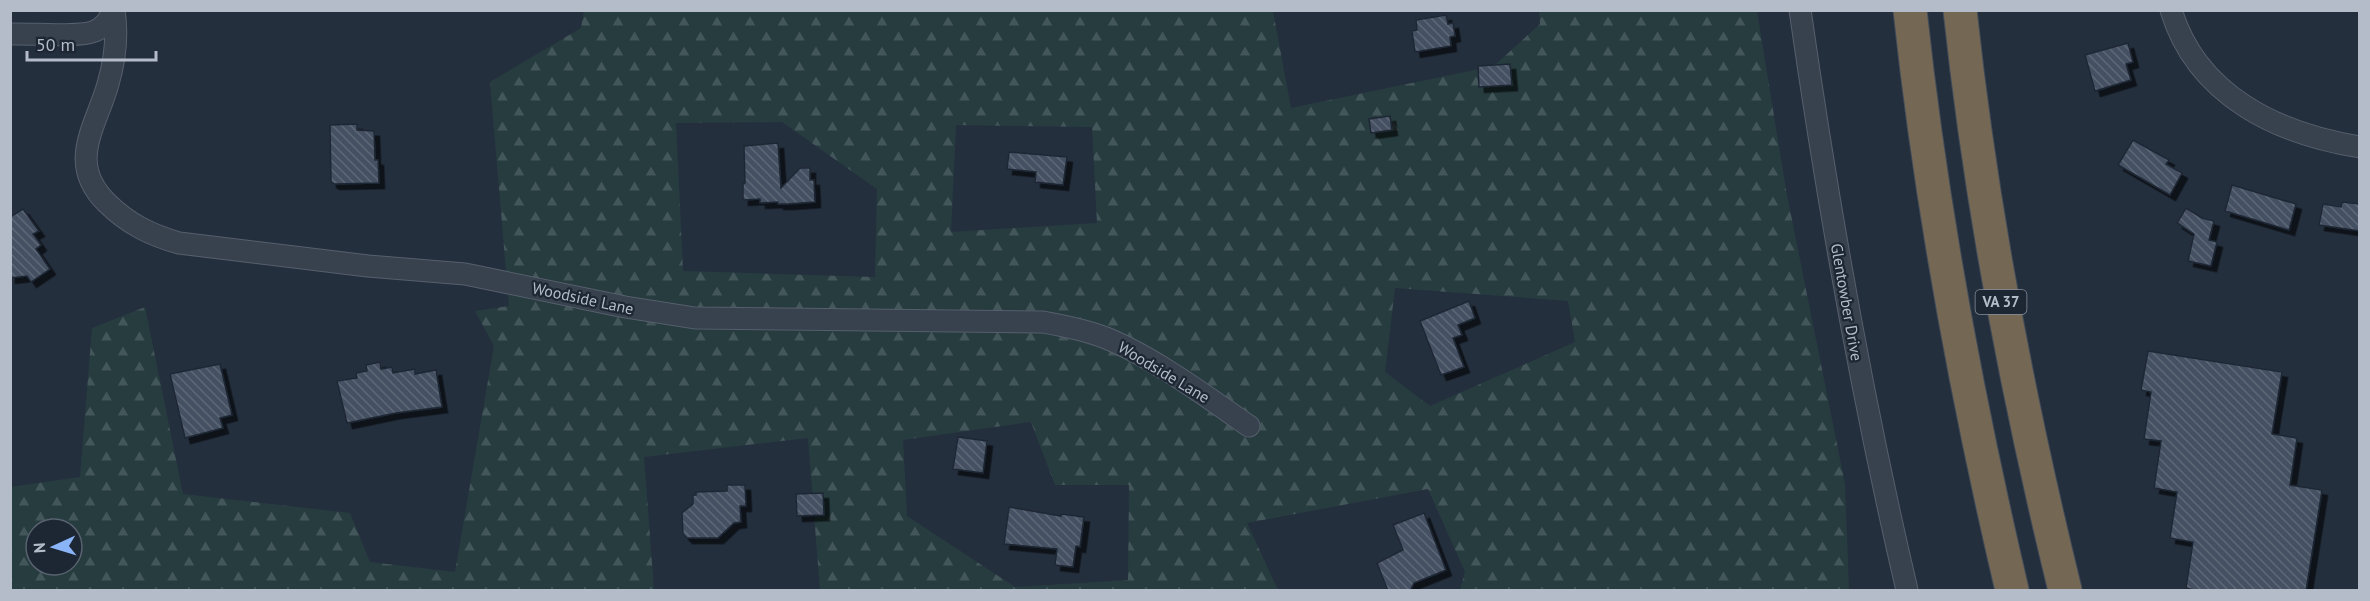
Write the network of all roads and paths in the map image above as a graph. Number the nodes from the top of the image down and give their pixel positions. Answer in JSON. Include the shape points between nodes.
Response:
{"nodes":[{"id":1,"x":113,"y":10,"type":"edge"},
{"id":2,"x":1800,"y":10,"type":"edge"},
{"id":3,"x":1910,"y":10,"type":"edge"},
{"id":4,"x":1960,"y":10,"type":"edge"},
{"id":5,"x":2171,"y":10,"type":"edge"},
{"id":6,"x":10,"y":33,"type":"edge"},
{"id":7,"x":2360,"y":147,"type":"edge"},
{"id":8,"x":1250,"y":426,"type":"dead end"},
{"id":9,"x":1907,"y":591,"type":"edge"},
{"id":10,"x":2012,"y":591,"type":"edge"},
{"id":11,"x":2064,"y":591,"type":"edge"}],
"edges":[{"from":1,"to":6,"type":"street","via":[[108,21],[93,32]]},
{"from":1,"to":8,"type":"street","name":"Woodside Lane","via":[[114,61],[88,138],[88,170],[94,187],[112,208],[155,236],[178,243],[465,274],[695,318],[1043,322],[1106,338],[1135,352]]},
{"from":2,"to":9,"type":"street","name":"Glentowber Drive","via":[[1848,310]]},
{"from":3,"to":10,"type":"highway","number":"VA 37","via":[[1946,272],[1971,408]]},
{"from":4,"to":11,"type":"highway","number":"VA 37","via":[[1983,195],[2000,293]]},
{"from":5,"to":7,"type":"street","via":[[2196,61],[2210,79],[2240,103],[2301,135]]}]}
